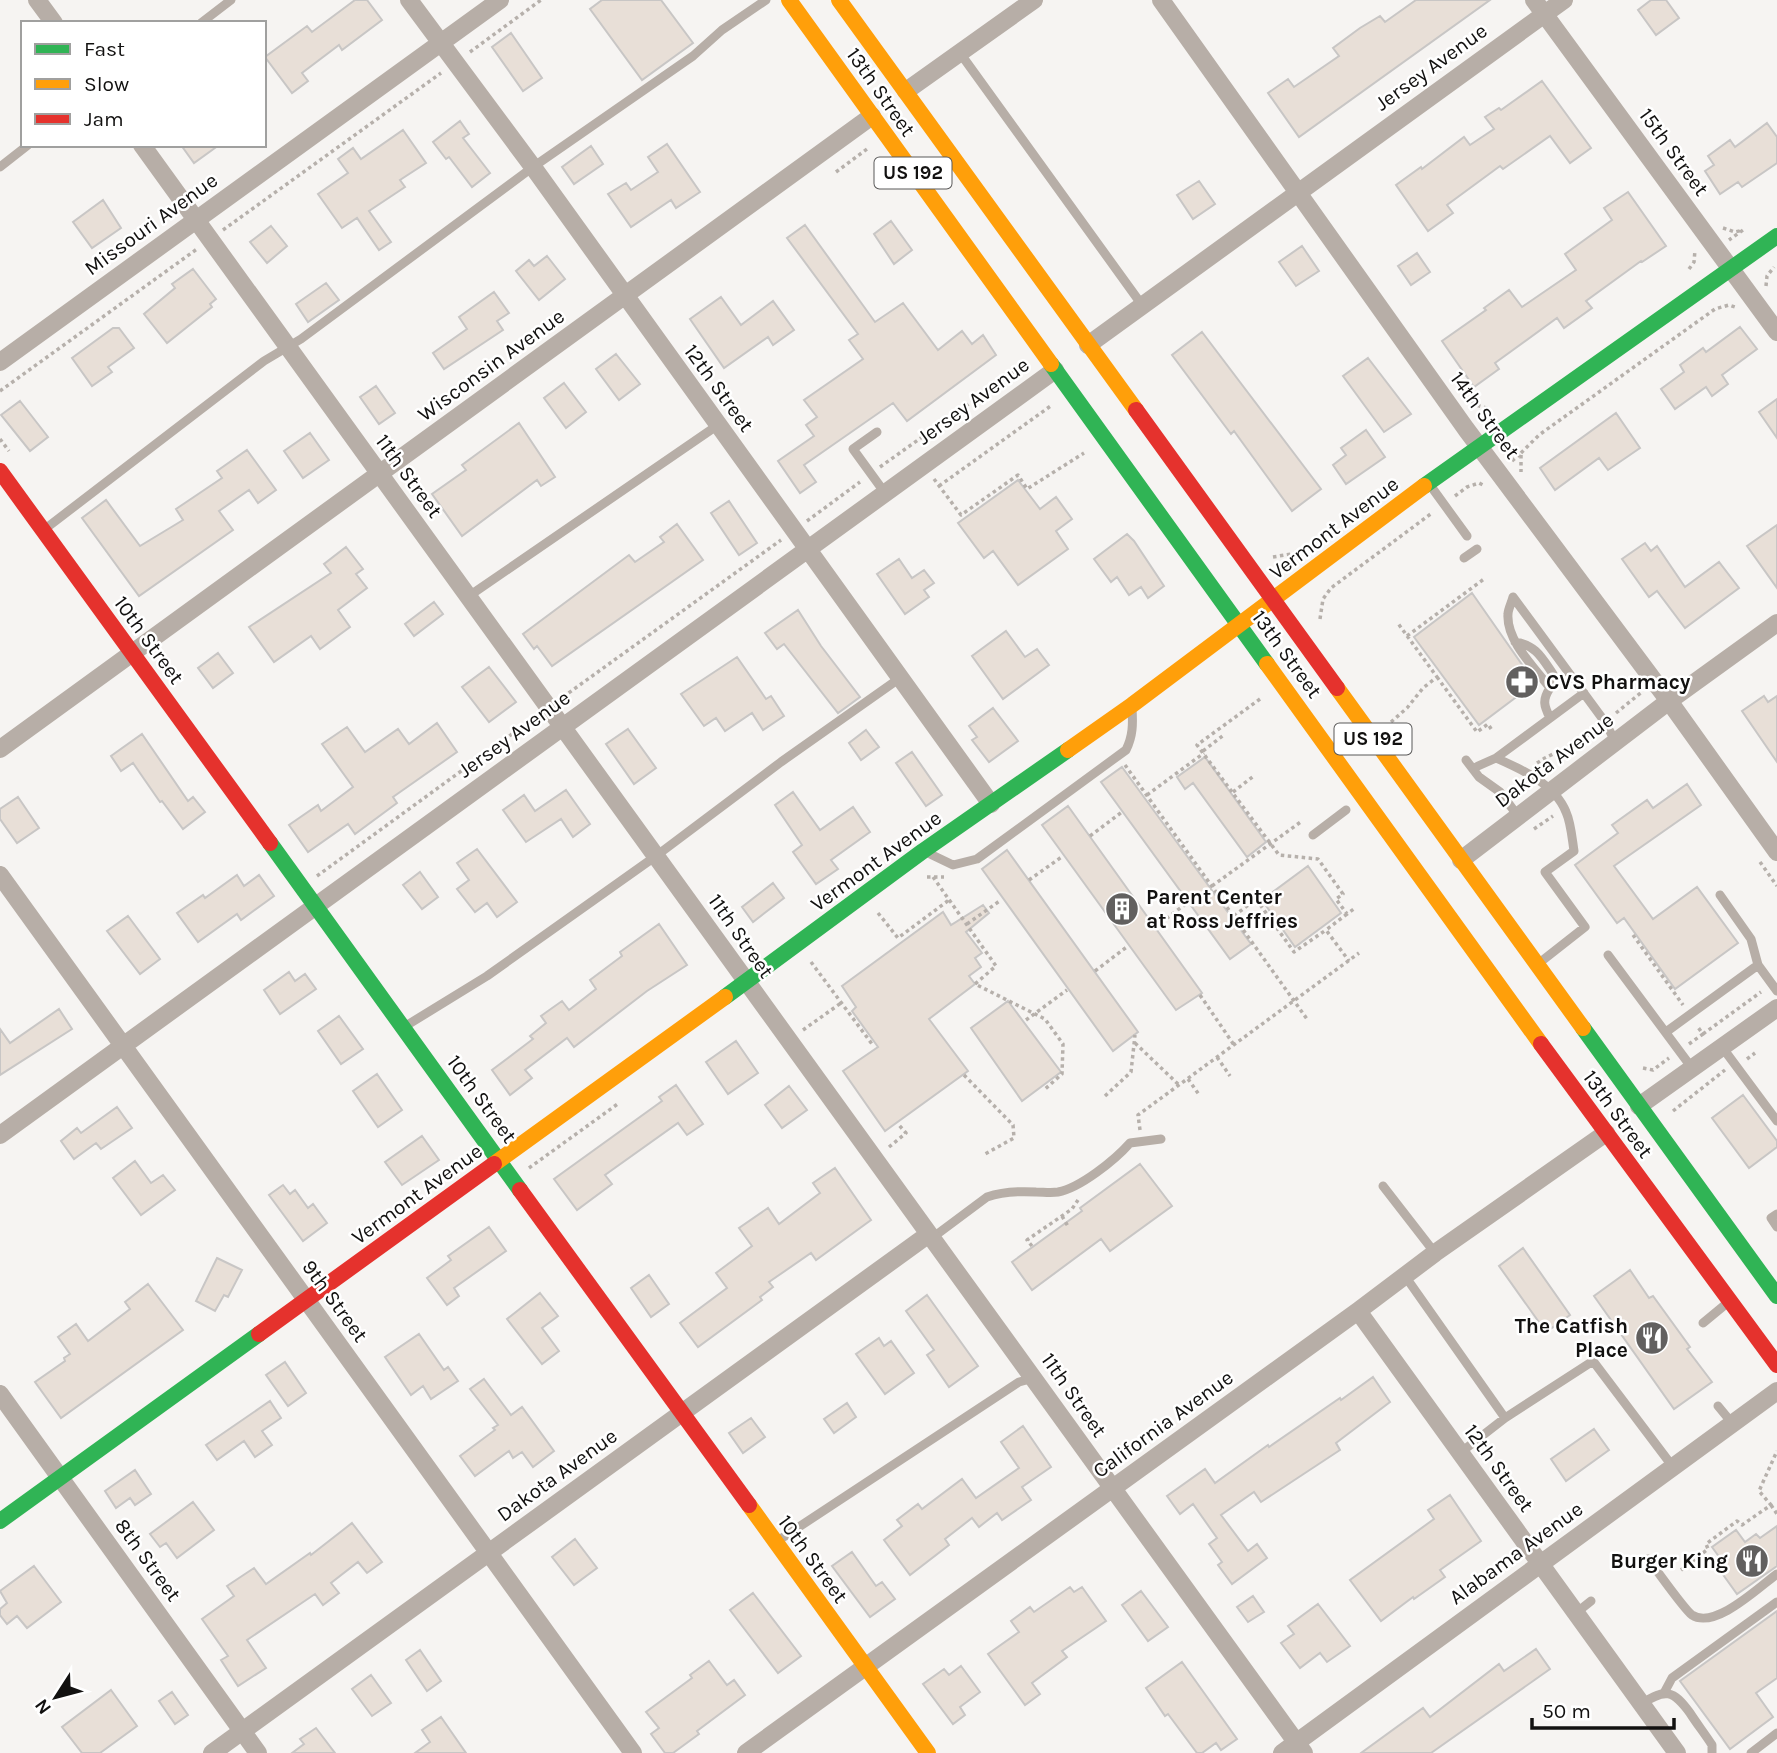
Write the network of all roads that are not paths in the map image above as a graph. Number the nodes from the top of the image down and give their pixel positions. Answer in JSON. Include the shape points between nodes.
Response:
{"nodes":[{"id":1,"x":37,"y":0,"type":"edge"},
{"id":2,"x":231,"y":0,"type":"edge"},
{"id":3,"x":409,"y":0,"type":"edge"},
{"id":4,"x":500,"y":0,"type":"edge"},
{"id":5,"x":766,"y":0,"type":"edge"},
{"id":6,"x":789,"y":0,"type":"edge"},
{"id":7,"x":839,"y":0,"type":"edge"},
{"id":8,"x":1034,"y":0,"type":"edge"},
{"id":9,"x":1161,"y":0,"type":"edge"},
{"id":10,"x":1564,"y":0,"type":"edge"},
{"id":11,"x":1539,"y":7,"type":"edge"},
{"id":12,"x":53,"y":21,"type":"edge"},
{"id":13,"x":204,"y":21,"type":"edge"},
{"id":14,"x":441,"y":44,"type":"junction"},
{"id":15,"x":960,"y":53,"type":"junction"},
{"id":16,"x":833,"y":61,"type":"junction"},
{"id":17,"x":867,"y":83,"type":"dead end"},
{"id":18,"x":886,"y":90,"type":"dead end"},
{"id":19,"x":906,"y":91,"type":"junction"},
{"id":20,"x":872,"y":116,"type":"junction"},
{"id":21,"x":941,"y":141,"type":"junction"},
{"id":22,"x":25,"y":147,"type":"edge"},
{"id":23,"x":143,"y":147,"type":"edge"},
{"id":24,"x":0,"y":167,"type":"edge"},
{"id":25,"x":533,"y":167,"type":"junction"},
{"id":26,"x":1298,"y":190,"type":"junction"},
{"id":27,"x":196,"y":219,"type":"junction"},
{"id":28,"x":1777,"y":236,"type":"edge"},
{"id":29,"x":1731,"y":269,"type":"junction"},
{"id":30,"x":625,"y":297,"type":"junction"},
{"id":31,"x":1142,"y":305,"type":"junction"},
{"id":32,"x":1777,"y":332,"type":"edge"},
{"id":33,"x":287,"y":345,"type":"junction"},
{"id":34,"x":1088,"y":345,"type":"junction"},
{"id":35,"x":0,"y":362,"type":"edge"},
{"id":36,"x":1055,"y":370,"type":"junction"},
{"id":37,"x":718,"y":425,"type":"junction"},
{"id":38,"x":877,"y":432,"type":"dead end"},
{"id":39,"x":1478,"y":446,"type":"junction"},
{"id":40,"x":0,"y":471,"type":"edge"},
{"id":41,"x":379,"y":474,"type":"junction"},
{"id":42,"x":1429,"y":484,"type":"junction"},
{"id":43,"x":886,"y":493,"type":"junction"},
{"id":44,"x":43,"y":530,"type":"junction"},
{"id":45,"x":1467,"y":536,"type":"dead end"},
{"id":46,"x":1477,"y":549,"type":"dead end"},
{"id":47,"x":808,"y":550,"type":"junction"},
{"id":48,"x":1464,"y":558,"type":"dead end"},
{"id":49,"x":469,"y":596,"type":"junction"},
{"id":50,"x":1273,"y":600,"type":"junction"},
{"id":51,"x":1777,"y":622,"type":"edge"},
{"id":52,"x":1239,"y":623,"type":"junction"},
{"id":53,"x":133,"y":653,"type":"junction"},
{"id":54,"x":900,"y":678,"type":"junction"},
{"id":55,"x":1584,"y":693,"type":"junction"},
{"id":56,"x":1669,"y":701,"type":"junction"},
{"id":57,"x":1132,"y":705,"type":"junction"},
{"id":58,"x":1550,"y":718,"type":"junction"},
{"id":59,"x":563,"y":727,"type":"junction"},
{"id":60,"x":1615,"y":741,"type":"junction"},
{"id":61,"x":0,"y":749,"type":"edge"},
{"id":62,"x":1496,"y":758,"type":"junction"},
{"id":63,"x":1466,"y":760,"type":"dead end"},
{"id":64,"x":1478,"y":766,"type":"dead end"},
{"id":65,"x":1552,"y":790,"type":"junction"},
{"id":66,"x":991,"y":804,"type":"junction"},
{"id":67,"x":1346,"y":810,"type":"dead end"},
{"id":68,"x":1518,"y":816,"type":"junction"},
{"id":69,"x":1380,"y":819,"type":"junction"},
{"id":70,"x":1313,"y":835,"type":"dead end"},
{"id":71,"x":1414,"y":842,"type":"dead end"},
{"id":72,"x":923,"y":851,"type":"junction"},
{"id":73,"x":1777,"y":852,"type":"edge"},
{"id":74,"x":1437,"y":854,"type":"dead end"},
{"id":75,"x":656,"y":856,"type":"junction"},
{"id":76,"x":1461,"y":860,"type":"junction"},
{"id":77,"x":0,"y":875,"type":"edge"},
{"id":78,"x":1426,"y":883,"type":"junction"},
{"id":79,"x":1720,"y":895,"type":"dead end"},
{"id":80,"x":316,"y":906,"type":"junction"},
{"id":81,"x":1498,"y":909,"type":"junction"},
{"id":82,"x":1608,"y":955,"type":"dead end"},
{"id":83,"x":1538,"y":964,"type":"junction"},
{"id":84,"x":1758,"y":965,"type":"junction"},
{"id":85,"x":747,"y":981,"type":"junction"},
{"id":86,"x":1774,"y":987,"type":"edge"},
{"id":87,"x":1513,"y":1006,"type":"junction"},
{"id":88,"x":1777,"y":1008,"type":"edge"},
{"id":89,"x":1543,"y":1018,"type":"dead end"},
{"id":90,"x":404,"y":1027,"type":"junction"},
{"id":91,"x":1666,"y":1032,"type":"junction"},
{"id":92,"x":123,"y":1046,"type":"junction"},
{"id":93,"x":1722,"y":1047,"type":"junction"},
{"id":94,"x":1692,"y":1068,"type":"junction"},
{"id":95,"x":1618,"y":1104,"type":"dead end"},
{"id":96,"x":1639,"y":1107,"type":"junction"},
{"id":97,"x":1777,"y":1121,"type":"edge"},
{"id":98,"x":1606,"y":1133,"type":"junction"},
{"id":99,"x":0,"y":1135,"type":"edge"},
{"id":100,"x":1161,"y":1139,"type":"dead end"},
{"id":101,"x":1633,"y":1139,"type":"dead end"},
{"id":102,"x":500,"y":1159,"type":"junction"},
{"id":103,"x":1383,"y":1186,"type":"dead end"},
{"id":104,"x":1695,"y":1214,"type":"dead end"},
{"id":105,"x":1777,"y":1214,"type":"edge"},
{"id":106,"x":1722,"y":1221,"type":"junction"},
{"id":107,"x":1777,"y":1227,"type":"edge"},
{"id":108,"x":930,"y":1236,"type":"junction"},
{"id":109,"x":1435,"y":1253,"type":"junction"},
{"id":110,"x":1405,"y":1276,"type":"junction"},
{"id":111,"x":1774,"y":1287,"type":"edge"},
{"id":112,"x":306,"y":1300,"type":"junction"},
{"id":113,"x":1730,"y":1300,"type":"junction"},
{"id":114,"x":1358,"y":1311,"type":"junction"},
{"id":115,"x":1703,"y":1323,"type":"dead end"},
{"id":116,"x":1748,"y":1325,"type":"junction"},
{"id":117,"x":1777,"y":1343,"type":"edge"},
{"id":118,"x":1777,"y":1366,"type":"edge"},
{"id":119,"x":1034,"y":1378,"type":"junction"},
{"id":120,"x":1777,"y":1391,"type":"edge"},
{"id":121,"x":0,"y":1394,"type":"edge"},
{"id":122,"x":1718,"y":1406,"type":"dead end"},
{"id":123,"x":681,"y":1414,"type":"junction"},
{"id":124,"x":1505,"y":1419,"type":"junction"},
{"id":125,"x":1732,"y":1423,"type":"junction"},
{"id":126,"x":1460,"y":1453,"type":"junction"},
{"id":127,"x":1673,"y":1466,"type":"junction"},
{"id":128,"x":60,"y":1478,"type":"junction"},
{"id":129,"x":1112,"y":1488,"type":"junction"},
{"id":130,"x":0,"y":1521,"type":"edge"},
{"id":131,"x":775,"y":1543,"type":"junction"},
{"id":132,"x":488,"y":1553,"type":"junction"},
{"id":133,"x":1648,"y":1559,"type":"dead end"},
{"id":134,"x":1539,"y":1564,"type":"junction"},
{"id":135,"x":1777,"y":1574,"type":"edge"},
{"id":136,"x":1591,"y":1601,"type":"dead end"},
{"id":137,"x":1777,"y":1602,"type":"edge"},
{"id":138,"x":1575,"y":1613,"type":"junction"},
{"id":139,"x":867,"y":1668,"type":"junction"},
{"id":140,"x":1664,"y":1693,"type":"junction"},
{"id":141,"x":1641,"y":1704,"type":"junction"},
{"id":142,"x":243,"y":1730,"type":"junction"},
{"id":143,"x":1777,"y":1733,"type":"edge"},
{"id":144,"x":1294,"y":1750,"type":"edge"},
{"id":145,"x":212,"y":1753,"type":"edge"},
{"id":146,"x":258,"y":1753,"type":"edge"},
{"id":147,"x":633,"y":1753,"type":"edge"},
{"id":148,"x":746,"y":1753,"type":"edge"},
{"id":149,"x":928,"y":1753,"type":"edge"},
{"id":150,"x":1677,"y":1753,"type":"edge"},
{"id":151,"x":1712,"y":1753,"type":"edge"},
{"id":152,"x":1751,"y":1753,"type":"edge"}],
"edges":[{"from":1,"to":12,"type":"street"},
{"from":2,"to":13,"type":"lane"},
{"from":3,"to":14,"type":"street","name":"12th Street"},
{"from":4,"to":14,"type":"street","name":"Missouri Avenue"},
{"from":5,"to":25,"type":"lane"},
{"from":6,"to":16,"type":"main road","name":"13th Street","number":"US 192"},
{"from":7,"to":19,"type":"main road","name":"13th Street","number":"US 192"},
{"from":8,"to":15,"type":"street"},
{"from":9,"to":26,"type":"street","name":"14th Street"},
{"from":10,"to":11,"type":"street","name":"Jersey Avenue"},
{"from":11,"to":26,"type":"street","name":"Jersey Avenue"},
{"from":11,"to":29,"type":"street","name":"15th Street"},
{"from":14,"to":25,"type":"street","name":"12th Street"},
{"from":14,"to":27,"type":"street","name":"Missouri Avenue"},
{"from":15,"to":19,"type":"street"},
{"from":15,"to":31,"type":"lane"},
{"from":16,"to":17,"type":"main road"},
{"from":16,"to":20,"type":"main road","name":"13th Street","number":"US 192"},
{"from":18,"to":19,"type":"main road"},
{"from":19,"to":21,"type":"main road","name":"13th Street","number":"US 192"},
{"from":20,"to":21,"type":"main road","via":[[911,121]]},
{"from":20,"to":30,"type":"street","name":"Wisconsin Avenue"},
{"from":20,"to":36,"type":"main road","name":"13th Street","number":"US 192"},
{"from":21,"to":34,"type":"main road","name":"13th Street","number":"US 192"},
{"from":22,"to":24,"type":"lane"},
{"from":23,"to":27,"type":"street","name":"11th Street"},
{"from":25,"to":30,"type":"street","name":"12th Street"},
{"from":25,"to":33,"type":"lane"},
{"from":26,"to":31,"type":"street","name":"Jersey Avenue"},
{"from":26,"to":39,"type":"street","name":"14th Street"},
{"from":27,"to":33,"type":"street","name":"11th Street"},
{"from":27,"to":35,"type":"street","name":"Missouri Avenue"},
{"from":28,"to":29,"type":"main road","name":"Vermont Avenue"},
{"from":29,"to":32,"type":"street","name":"15th Street"},
{"from":29,"to":39,"type":"main road","name":"Vermont Avenue"},
{"from":30,"to":37,"type":"street","name":"12th Street"},
{"from":30,"to":41,"type":"street","name":"Wisconsin Avenue"},
{"from":31,"to":34,"type":"street","name":"Jersey Avenue"},
{"from":33,"to":41,"type":"street","name":"11th Street"},
{"from":33,"to":44,"type":"lane"},
{"from":34,"to":50,"type":"main road","name":"13th Street","number":"US 192"},
{"from":36,"to":43,"type":"street","name":"Jersey Avenue"},
{"from":36,"to":52,"type":"main road","name":"13th Street","number":"US 192"},
{"from":37,"to":47,"type":"street","name":"12th Street"},
{"from":37,"to":49,"type":"lane"},
{"from":38,"to":43,"type":"lane","via":[[853,449]]},
{"from":39,"to":42,"type":"main road","name":"Vermont Avenue"},
{"from":39,"to":56,"type":"street","name":"14th Street"},
{"from":40,"to":44,"type":"main road","name":"10th Street"},
{"from":41,"to":49,"type":"street","name":"11th Street"},
{"from":41,"to":53,"type":"street","name":"Wisconsin Avenue"},
{"from":42,"to":45,"type":"lane"},
{"from":42,"to":50,"type":"main road","name":"Vermont Avenue"},
{"from":43,"to":47,"type":"street","name":"Jersey Avenue"},
{"from":44,"to":53,"type":"main road","name":"10th Street"},
{"from":46,"to":48,"type":"lane"},
{"from":47,"to":54,"type":"street","name":"12th Street"},
{"from":47,"to":59,"type":"street","name":"Jersey Avenue"},
{"from":49,"to":59,"type":"street","name":"11th Street"},
{"from":50,"to":52,"type":"main road","name":"Vermont Avenue"},
{"from":50,"to":76,"type":"main road","name":"13th Street","number":"US 192"},
{"from":51,"to":56,"type":"street","name":"Dakota Avenue"},
{"from":52,"to":57,"type":"main road","name":"Vermont Avenue"},
{"from":52,"to":69,"type":"main road","name":"13th Street","number":"US 192"},
{"from":53,"to":61,"type":"street","name":"Wisconsin Avenue"},
{"from":53,"to":80,"type":"main road","name":"10th Street"},
{"from":54,"to":66,"type":"street","name":"12th Street"},
{"from":54,"to":75,"type":"lane"},
{"from":55,"to":58,"type":"lane"},
{"from":55,"to":58,"type":"lane","via":[[1513,597],[1508,613],[1515,642],[1537,650],[1553,674],[1544,697]]},
{"from":55,"to":60,"type":"lane"},
{"from":56,"to":60,"type":"street","name":"Dakota Avenue"},
{"from":56,"to":73,"type":"street","name":"14th Street"},
{"from":57,"to":66,"type":"main road","name":"Vermont Avenue"},
{"from":57,"to":72,"type":"lane","via":[[1133,727],[1126,750],[977,859],[953,864]]},
{"from":58,"to":62,"type":"lane"},
{"from":59,"to":75,"type":"street","name":"11th Street"},
{"from":59,"to":80,"type":"street","name":"Jersey Avenue"},
{"from":60,"to":65,"type":"street","name":"Dakota Avenue"},
{"from":62,"to":64,"type":"lane"},
{"from":62,"to":65,"type":"lane"},
{"from":63,"to":68,"type":"lane"},
{"from":65,"to":68,"type":"street","name":"Dakota Avenue"},
{"from":65,"to":83,"type":"lane","via":[[1566,811],[1574,850],[1545,872],[1585,927]]},
{"from":66,"to":72,"type":"main road","name":"Vermont Avenue"},
{"from":67,"to":70,"type":"lane"},
{"from":68,"to":76,"type":"street","name":"Dakota Avenue"},
{"from":69,"to":71,"type":"main road"},
{"from":69,"to":78,"type":"main road","name":"13th Street","number":"US 192"},
{"from":72,"to":85,"type":"main road","name":"Vermont Avenue"},
{"from":74,"to":76,"type":"main road"},
{"from":75,"to":85,"type":"street","name":"11th Street"},
{"from":75,"to":90,"type":"lane","via":[[487,976]]},
{"from":76,"to":81,"type":"main road","name":"13th Street","number":"US 192"},
{"from":77,"to":92,"type":"street","name":"9th Street"},
{"from":78,"to":81,"type":"main road","via":[[1449,881]]},
{"from":78,"to":87,"type":"main road","name":"13th Street","number":"US 192"},
{"from":79,"to":84,"type":"lane","via":[[1751,939]]},
{"from":80,"to":90,"type":"main road","name":"10th Street"},
{"from":80,"to":92,"type":"street","name":"Jersey Avenue"},
{"from":81,"to":83,"type":"main road","name":"13th Street","number":"US 192"},
{"from":82,"to":91,"type":"lane"},
{"from":83,"to":96,"type":"main road","name":"13th Street","number":"US 192"},
{"from":84,"to":86,"type":"lane"},
{"from":84,"to":91,"type":"lane"},
{"from":85,"to":102,"type":"main road","name":"Vermont Avenue"},
{"from":85,"to":108,"type":"street","name":"11th Street"},
{"from":87,"to":89,"type":"main road"},
{"from":87,"to":98,"type":"main road","name":"13th Street","number":"US 192"},
{"from":88,"to":93,"type":"street"},
{"from":90,"to":102,"type":"main road","name":"10th Street"},
{"from":91,"to":94,"type":"lane"},
{"from":92,"to":99,"type":"street","name":"Jersey Avenue"},
{"from":92,"to":112,"type":"street","name":"9th Street"},
{"from":93,"to":94,"type":"street"},
{"from":93,"to":97,"type":"lane"},
{"from":94,"to":96,"type":"street"},
{"from":95,"to":96,"type":"main road"},
{"from":96,"to":106,"type":"main road","name":"13th Street","number":"US 192"},
{"from":98,"to":101,"type":"main road"},
{"from":98,"to":109,"type":"street","name":"California Avenue"},
{"from":98,"to":113,"type":"main road","name":"13th Street","number":"US 192"},
{"from":100,"to":108,"type":"lane","via":[[1129,1143],[1073,1187],[1056,1193],[987,1197]]},
{"from":102,"to":112,"type":"main road","name":"Vermont Avenue"},
{"from":102,"to":123,"type":"main road","name":"10th Street"},
{"from":103,"to":109,"type":"lane"},
{"from":104,"to":106,"type":"main road"},
{"from":105,"to":107,"type":"lane","via":[[1771,1218]]},
{"from":106,"to":111,"type":"main road","name":"13th Street","number":"US 192"},
{"from":108,"to":119,"type":"street","name":"11th Street"},
{"from":108,"to":123,"type":"street","name":"Dakota Avenue"},
{"from":109,"to":110,"type":"street","name":"California Avenue"},
{"from":110,"to":114,"type":"street","name":"California Avenue"},
{"from":110,"to":124,"type":"lane"},
{"from":112,"to":128,"type":"main road","name":"Vermont Avenue"},
{"from":112,"to":132,"type":"street","name":"9th Street"},
{"from":113,"to":115,"type":"lane"},
{"from":113,"to":116,"type":"main road","name":"13th Street","number":"US 192"},
{"from":114,"to":126,"type":"street","name":"12th Street"},
{"from":114,"to":129,"type":"street","name":"California Avenue"},
{"from":116,"to":117,"type":"main road"},
{"from":116,"to":118,"type":"main road","name":"13th Street","number":"US 192"},
{"from":119,"to":129,"type":"street","name":"11th Street"},
{"from":119,"to":131,"type":"lane","via":[[1019,1382]]},
{"from":120,"to":125,"type":"street","name":"Alabama Avenue"},
{"from":121,"to":128,"type":"street","name":"8th Street"},
{"from":122,"to":125,"type":"lane"},
{"from":123,"to":131,"type":"main road","name":"10th Street"},
{"from":123,"to":132,"type":"street","name":"Dakota Avenue"},
{"from":124,"to":126,"type":"lane"},
{"from":124,"to":127,"type":"lane","via":[[1593,1361]]},
{"from":125,"to":127,"type":"street","name":"Alabama Avenue"},
{"from":126,"to":134,"type":"street","name":"12th Street"},
{"from":127,"to":134,"type":"street","name":"Alabama Avenue"},
{"from":128,"to":130,"type":"main road","name":"Vermont Avenue"},
{"from":128,"to":142,"type":"street","name":"8th Street"},
{"from":129,"to":139,"type":"street","name":"California Avenue"},
{"from":129,"to":144,"type":"street","name":"11th Street"},
{"from":131,"to":139,"type":"main road","name":"10th Street"},
{"from":132,"to":142,"type":"street","name":"Dakota Avenue"},
{"from":132,"to":147,"type":"street","name":"9th Street"},
{"from":133,"to":135,"type":"lane","via":[[1692,1615],[1706,1619],[1722,1615]]},
{"from":134,"to":138,"type":"street","name":"12th Street"},
{"from":134,"to":144,"type":"street","name":"Alabama Avenue"},
{"from":136,"to":138,"type":"lane"},
{"from":137,"to":140,"type":"lane","via":[[1672,1678]]},
{"from":138,"to":141,"type":"street","name":"12th Street"},
{"from":139,"to":148,"type":"street","name":"California Avenue"},
{"from":139,"to":149,"type":"main road","name":"10th Street"},
{"from":140,"to":141,"type":"lane"},
{"from":140,"to":151,"type":"lane","via":[[1678,1696],[1712,1745]]},
{"from":141,"to":150,"type":"street","name":"12th Street"},
{"from":142,"to":145,"type":"street","name":"Dakota Avenue"},
{"from":142,"to":146,"type":"street","name":"8th Street"},
{"from":143,"to":152,"type":"lane"}]}
